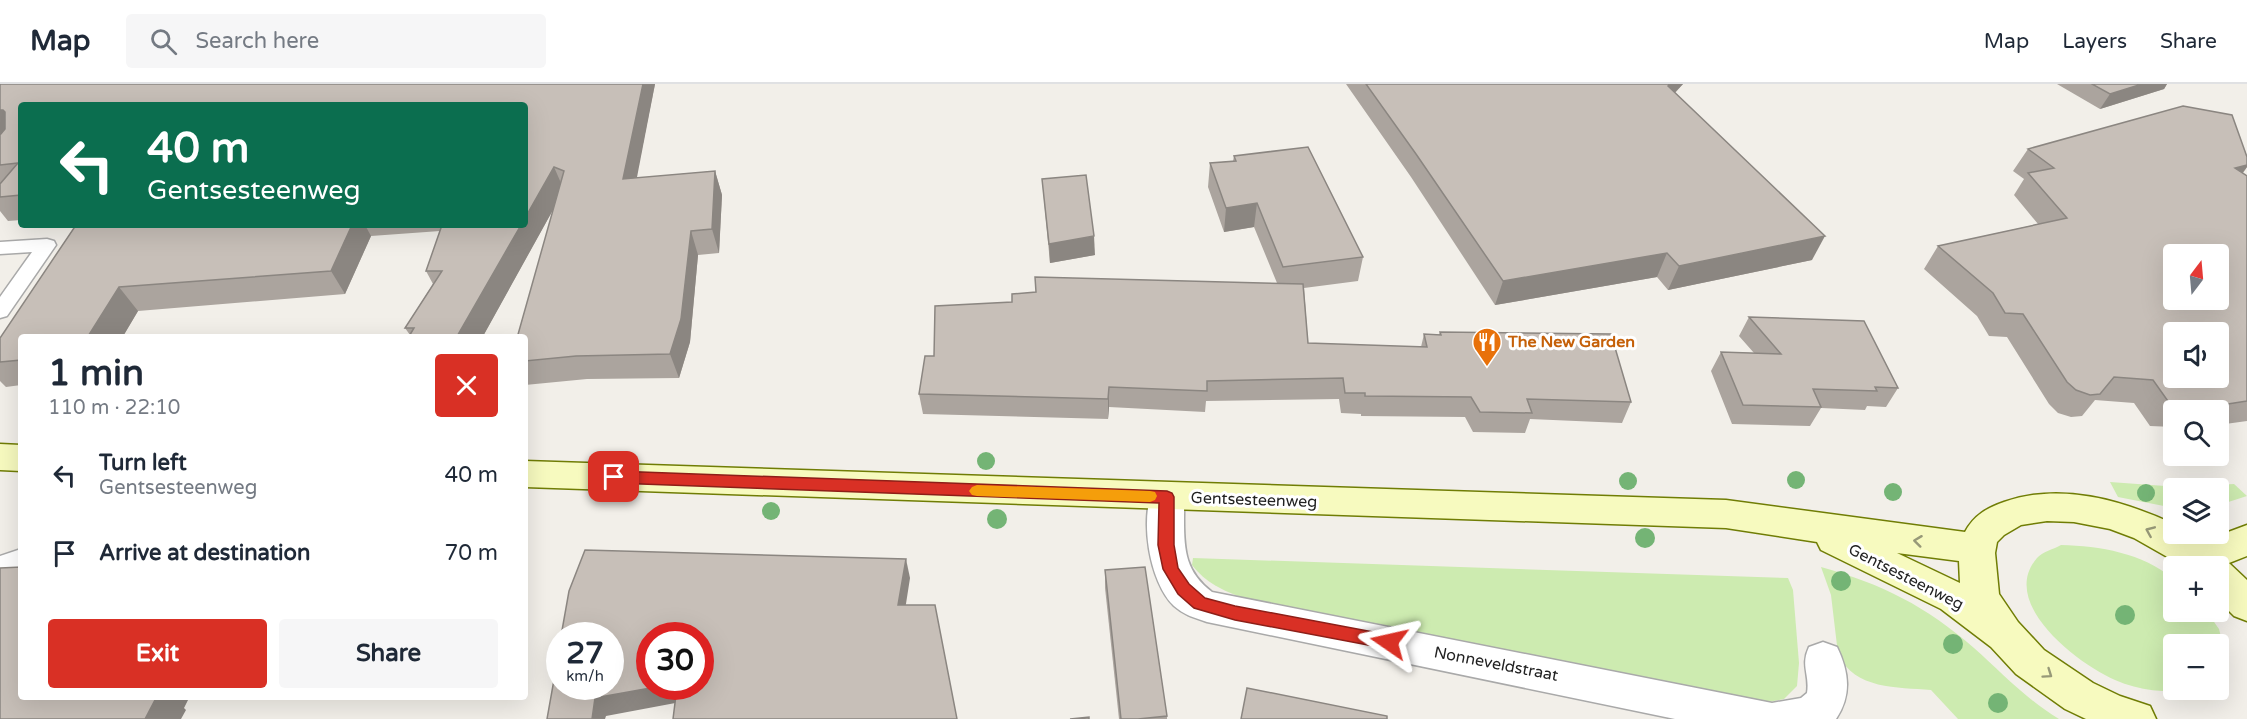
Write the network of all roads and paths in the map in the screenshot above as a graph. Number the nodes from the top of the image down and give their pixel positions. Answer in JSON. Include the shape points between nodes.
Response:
{"nodes":[{"id":1,"x":0,"y":248,"type":"edge"},
{"id":2,"x":0,"y":310,"type":"edge"},
{"id":3,"x":0,"y":457,"type":"edge"},
{"id":4,"x":18,"y":458,"type":"edge"},
{"id":5,"x":528,"y":474,"type":"edge"},
{"id":6,"x":1167,"y":497,"type":"junction"},
{"id":7,"x":1803,"y":526,"type":"junction"},
{"id":8,"x":2247,"y":540,"type":"edge"},
{"id":9,"x":1977,"y":548,"type":"junction"},
{"id":10,"x":2194,"y":556,"type":"edge"},
{"id":11,"x":2224,"y":556,"type":"edge"},
{"id":12,"x":18,"y":560,"type":"edge"},
{"id":13,"x":0,"y":566,"type":"edge"},
{"id":14,"x":2229,"y":586,"type":"edge"},
{"id":15,"x":2247,"y":605,"type":"edge"},
{"id":16,"x":2005,"y":635,"type":"junction"},
{"id":17,"x":1823,"y":659,"type":"dead end"},
{"id":18,"x":1766,"y":719,"type":"edge"},
{"id":19,"x":1777,"y":719,"type":"edge"},
{"id":20,"x":2136,"y":719,"type":"edge"}],
"edges":[{"from":1,"to":2,"type":"lane","via":[[47,245]]},
{"from":3,"to":4,"type":"main road"},
{"from":5,"to":6,"type":"main road","name":"Gentsesteenweg"},
{"from":6,"to":7,"type":"main road","name":"Gentsesteenweg","via":[[1725,514]]},
{"from":6,"to":18,"type":"street","name":"Nonneveldstraat","via":[[1166,545],[1171,569],[1183,589],[1200,603]]},
{"from":9,"to":7,"type":"main road","name":"Gentsesteenweg","one_way":true},
{"from":7,"to":16,"type":"main road","name":"Gentsesteenweg","via":[[1954,598]]},
{"from":8,"to":11,"type":"main road"},
{"from":10,"to":9,"type":"main road","one_way":true,"via":[[2125,520],[2073,508],[2031,508],[2004,516],[1986,530]]},
{"from":9,"to":16,"type":"main road","name":"Gentsesteenweg","via":[[1980,596]]},
{"from":12,"to":13,"type":"lane"},
{"from":14,"to":15,"type":"main road"},
{"from":16,"to":20,"type":"main road","name":"Gentsesteenweg","one_way":true,"via":[[2031,662],[2079,696]]},
{"from":17,"to":19,"type":"street","via":[[1828,688],[1825,702],[1814,714]]}]}
